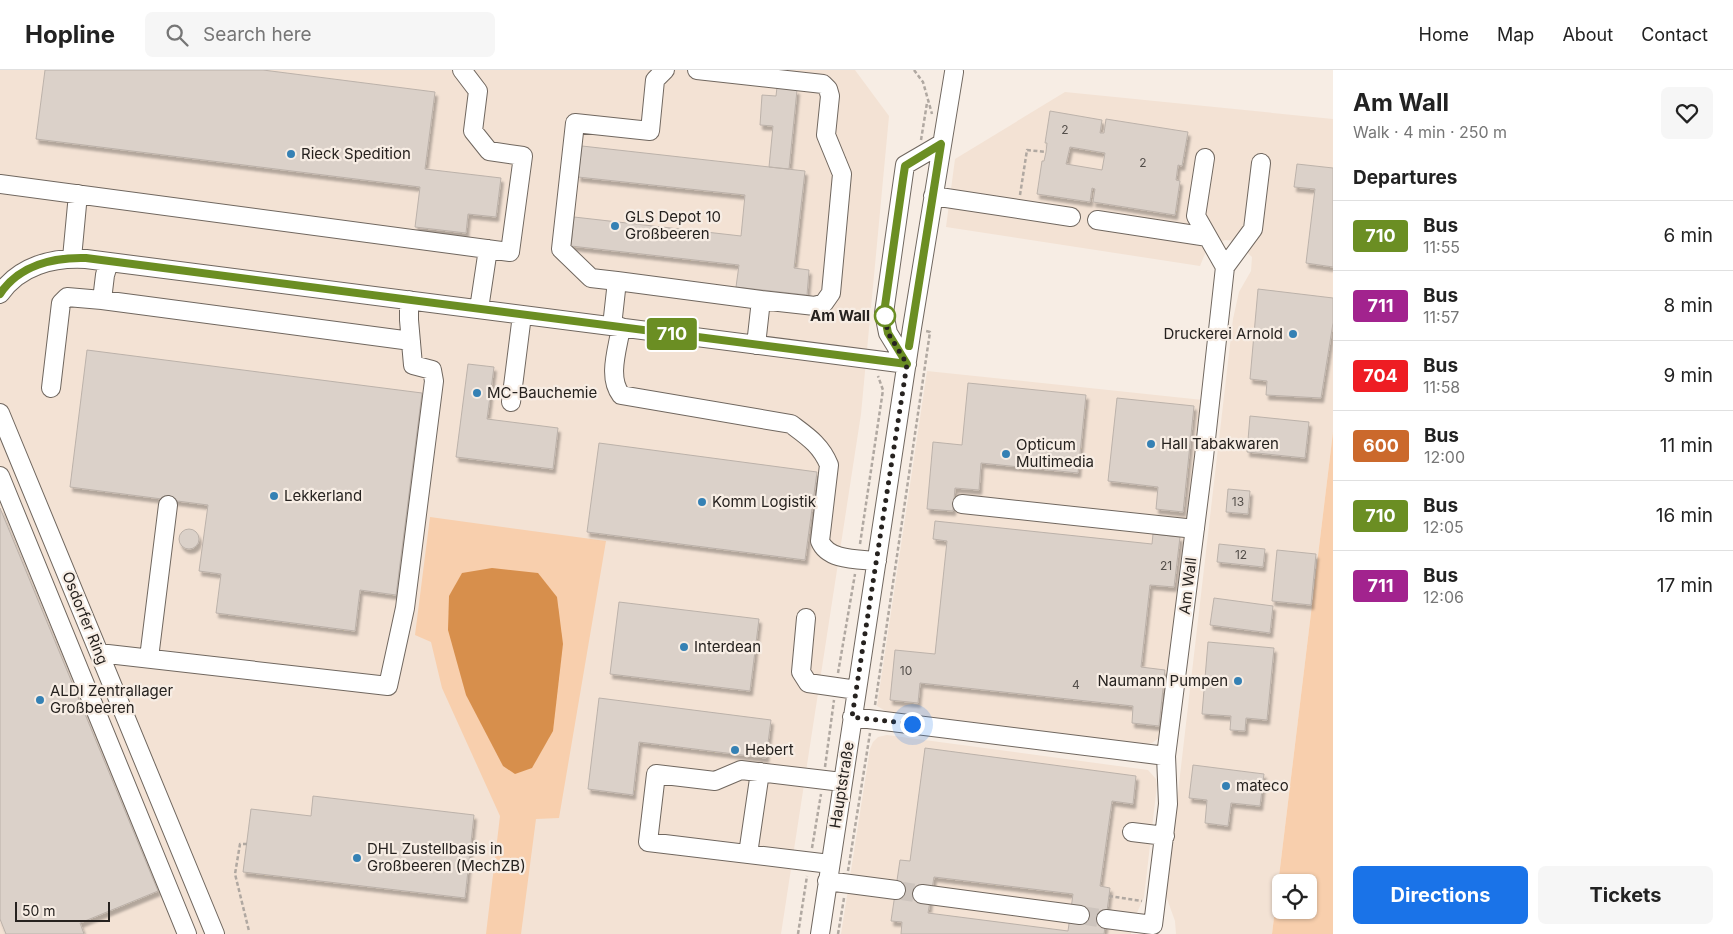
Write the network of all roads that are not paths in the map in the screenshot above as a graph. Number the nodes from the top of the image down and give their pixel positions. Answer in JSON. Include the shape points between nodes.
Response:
{"nodes":[{"id":1,"x":462,"y":70,"type":"edge"},
{"id":2,"x":665,"y":70,"type":"edge"},
{"id":3,"x":697,"y":70,"type":"edge"},
{"id":4,"x":955,"y":71,"type":"edge"},
{"id":5,"x":941,"y":144,"type":"junction"},
{"id":6,"x":1205,"y":158,"type":"dead end"},
{"id":7,"x":1261,"y":162,"type":"dead end"},
{"id":8,"x":0,"y":184,"type":"edge"},
{"id":9,"x":78,"y":194,"type":"junction"},
{"id":10,"x":933,"y":196,"type":"junction"},
{"id":11,"x":1071,"y":216,"type":"dead end"},
{"id":12,"x":1097,"y":220,"type":"dead end"},
{"id":13,"x":1208,"y":237,"type":"junction"},
{"id":14,"x":488,"y":248,"type":"junction"},
{"id":15,"x":72,"y":258,"type":"junction"},
{"id":16,"x":109,"y":262,"type":"junction"},
{"id":17,"x":1225,"y":267,"type":"junction"},
{"id":18,"x":617,"y":281,"type":"junction"},
{"id":19,"x":1,"y":290,"type":"edge"},
{"id":20,"x":102,"y":300,"type":"junction"},
{"id":21,"x":409,"y":300,"type":"junction"},
{"id":22,"x":761,"y":300,"type":"junction"},
{"id":23,"x":479,"y":309,"type":"junction"},
{"id":24,"x":522,"y":314,"type":"junction"},
{"id":25,"x":616,"y":327,"type":"junction"},
{"id":26,"x":411,"y":341,"type":"junction"},
{"id":27,"x":756,"y":345,"type":"junction"},
{"id":28,"x":907,"y":364,"type":"junction"},
{"id":29,"x":51,"y":388,"type":"dead end"},
{"id":30,"x":511,"y":402,"type":"dead end"},
{"id":31,"x":0,"y":413,"type":"edge"},
{"id":32,"x":0,"y":476,"type":"edge"},
{"id":33,"x":962,"y":504,"type":"dead end"},
{"id":34,"x":168,"y":505,"type":"dead end"},
{"id":35,"x":1195,"y":528,"type":"junction"},
{"id":36,"x":877,"y":561,"type":"junction"},
{"id":37,"x":806,"y":618,"type":"dead end"},
{"id":38,"x":99,"y":653,"type":"junction"},
{"id":39,"x":148,"y":658,"type":"junction"},
{"id":40,"x":857,"y":690,"type":"junction"},
{"id":41,"x":852,"y":717,"type":"junction"},
{"id":42,"x":1166,"y":756,"type":"junction"},
{"id":43,"x":760,"y":772,"type":"junction"},
{"id":44,"x":842,"y":782,"type":"junction"},
{"id":45,"x":1132,"y":832,"type":"dead end"},
{"id":46,"x":1165,"y":836,"type":"junction"},
{"id":47,"x":748,"y":854,"type":"junction"},
{"id":48,"x":830,"y":864,"type":"junction"},
{"id":49,"x":827,"y":881,"type":"junction"},
{"id":50,"x":896,"y":890,"type":"tunnel mouth"},
{"id":51,"x":922,"y":894,"type":"tunnel mouth"},
{"id":52,"x":1080,"y":915,"type":"tunnel mouth"},
{"id":53,"x":1106,"y":919,"type":"tunnel mouth"},
{"id":54,"x":187,"y":934,"type":"edge"},
{"id":55,"x":215,"y":934,"type":"edge"},
{"id":56,"x":820,"y":934,"type":"edge"}],
"edges":[{"from":1,"to":14,"type":"street","via":[[478,91],[473,131],[489,151],[523,156],[510,252]]},
{"from":2,"to":18,"type":"street","via":[[655,80],[650,132],[575,123],[561,249],[591,278]]},
{"from":3,"to":22,"type":"street","via":[[823,84],[829,93],[826,135],[842,174],[831,293],[824,303],[814,306]]},
{"from":4,"to":5,"type":"street","name":"Hauptstraße"},
{"from":5,"to":10,"type":"street","name":"Hauptstraße"},
{"from":5,"to":28,"type":"street","via":[[905,166],[904,172],[884,313],[888,333]]},
{"from":6,"to":13,"type":"street","via":[[1196,216]]},
{"from":7,"to":17,"type":"street","via":[[1253,229]]},
{"from":8,"to":9,"type":"street"},
{"from":9,"to":14,"type":"street"},
{"from":9,"to":15,"type":"street"},
{"from":10,"to":11,"type":"street"},
{"from":10,"to":28,"type":"street","name":"Hauptstraße"},
{"from":12,"to":13,"type":"street"},
{"from":13,"to":17,"type":"street"},
{"from":14,"to":23,"type":"street"},
{"from":15,"to":16,"type":"street"},
{"from":15,"to":19,"type":"street","via":[[34,266]]},
{"from":16,"to":20,"type":"street"},
{"from":16,"to":21,"type":"street"},
{"from":17,"to":35,"type":"street","name":"Am Wall"},
{"from":18,"to":22,"type":"street"},
{"from":18,"to":25,"type":"street"},
{"from":20,"to":26,"type":"street"},
{"from":20,"to":29,"type":"street","via":[[67,297],[61,304]]},
{"from":21,"to":23,"type":"street"},
{"from":21,"to":26,"type":"street"},
{"from":22,"to":27,"type":"street"},
{"from":23,"to":24,"type":"street"},
{"from":24,"to":25,"type":"street"},
{"from":24,"to":30,"type":"street"},
{"from":25,"to":27,"type":"street"},
{"from":25,"to":36,"type":"street","via":[[613,378],[621,395],[779,421],[791,424],[811,438],[829,465],[820,541],[823,547],[835,555]]},
{"from":26,"to":39,"type":"street","via":[[414,365],[432,370],[434,381],[405,608],[388,686]]},
{"from":27,"to":28,"type":"street"},
{"from":28,"to":36,"type":"street","name":"Hauptstraße"},
{"from":31,"to":38,"type":"street","name":"Osdorfer Ring"},
{"from":32,"to":54,"type":"street"},
{"from":33,"to":35,"type":"street"},
{"from":34,"to":39,"type":"street"},
{"from":35,"to":42,"type":"street","name":"Am Wall"},
{"from":36,"to":40,"type":"street","name":"Hauptstraße"},
{"from":37,"to":40,"type":"street","via":[[804,678],[808,683]]},
{"from":38,"to":39,"type":"street"},
{"from":38,"to":55,"type":"street","name":"Osdorfer Ring"},
{"from":40,"to":41,"type":"street","name":"Hauptstraße"},
{"from":41,"to":42,"type":"street"},
{"from":41,"to":44,"type":"street","name":"Hauptstraße"},
{"from":42,"to":46,"type":"street","name":"Am Wall","via":[[1168,804]]},
{"from":43,"to":44,"type":"street"},
{"from":43,"to":47,"type":"street"},
{"from":43,"to":47,"type":"street","via":[[741,770],[715,781],[656,774],[648,842]]},
{"from":44,"to":48,"type":"street","name":"Hauptstraße"},
{"from":45,"to":46,"type":"street"},
{"from":46,"to":53,"type":"street","name":"Am Wall","via":[[1153,926]]},
{"from":47,"to":48,"type":"street"},
{"from":48,"to":49,"type":"street","name":"Hauptstraße"},
{"from":49,"to":50,"type":"street"},
{"from":49,"to":56,"type":"street","name":"Hauptstraße"},
{"from":51,"to":52,"type":"street"}]}
